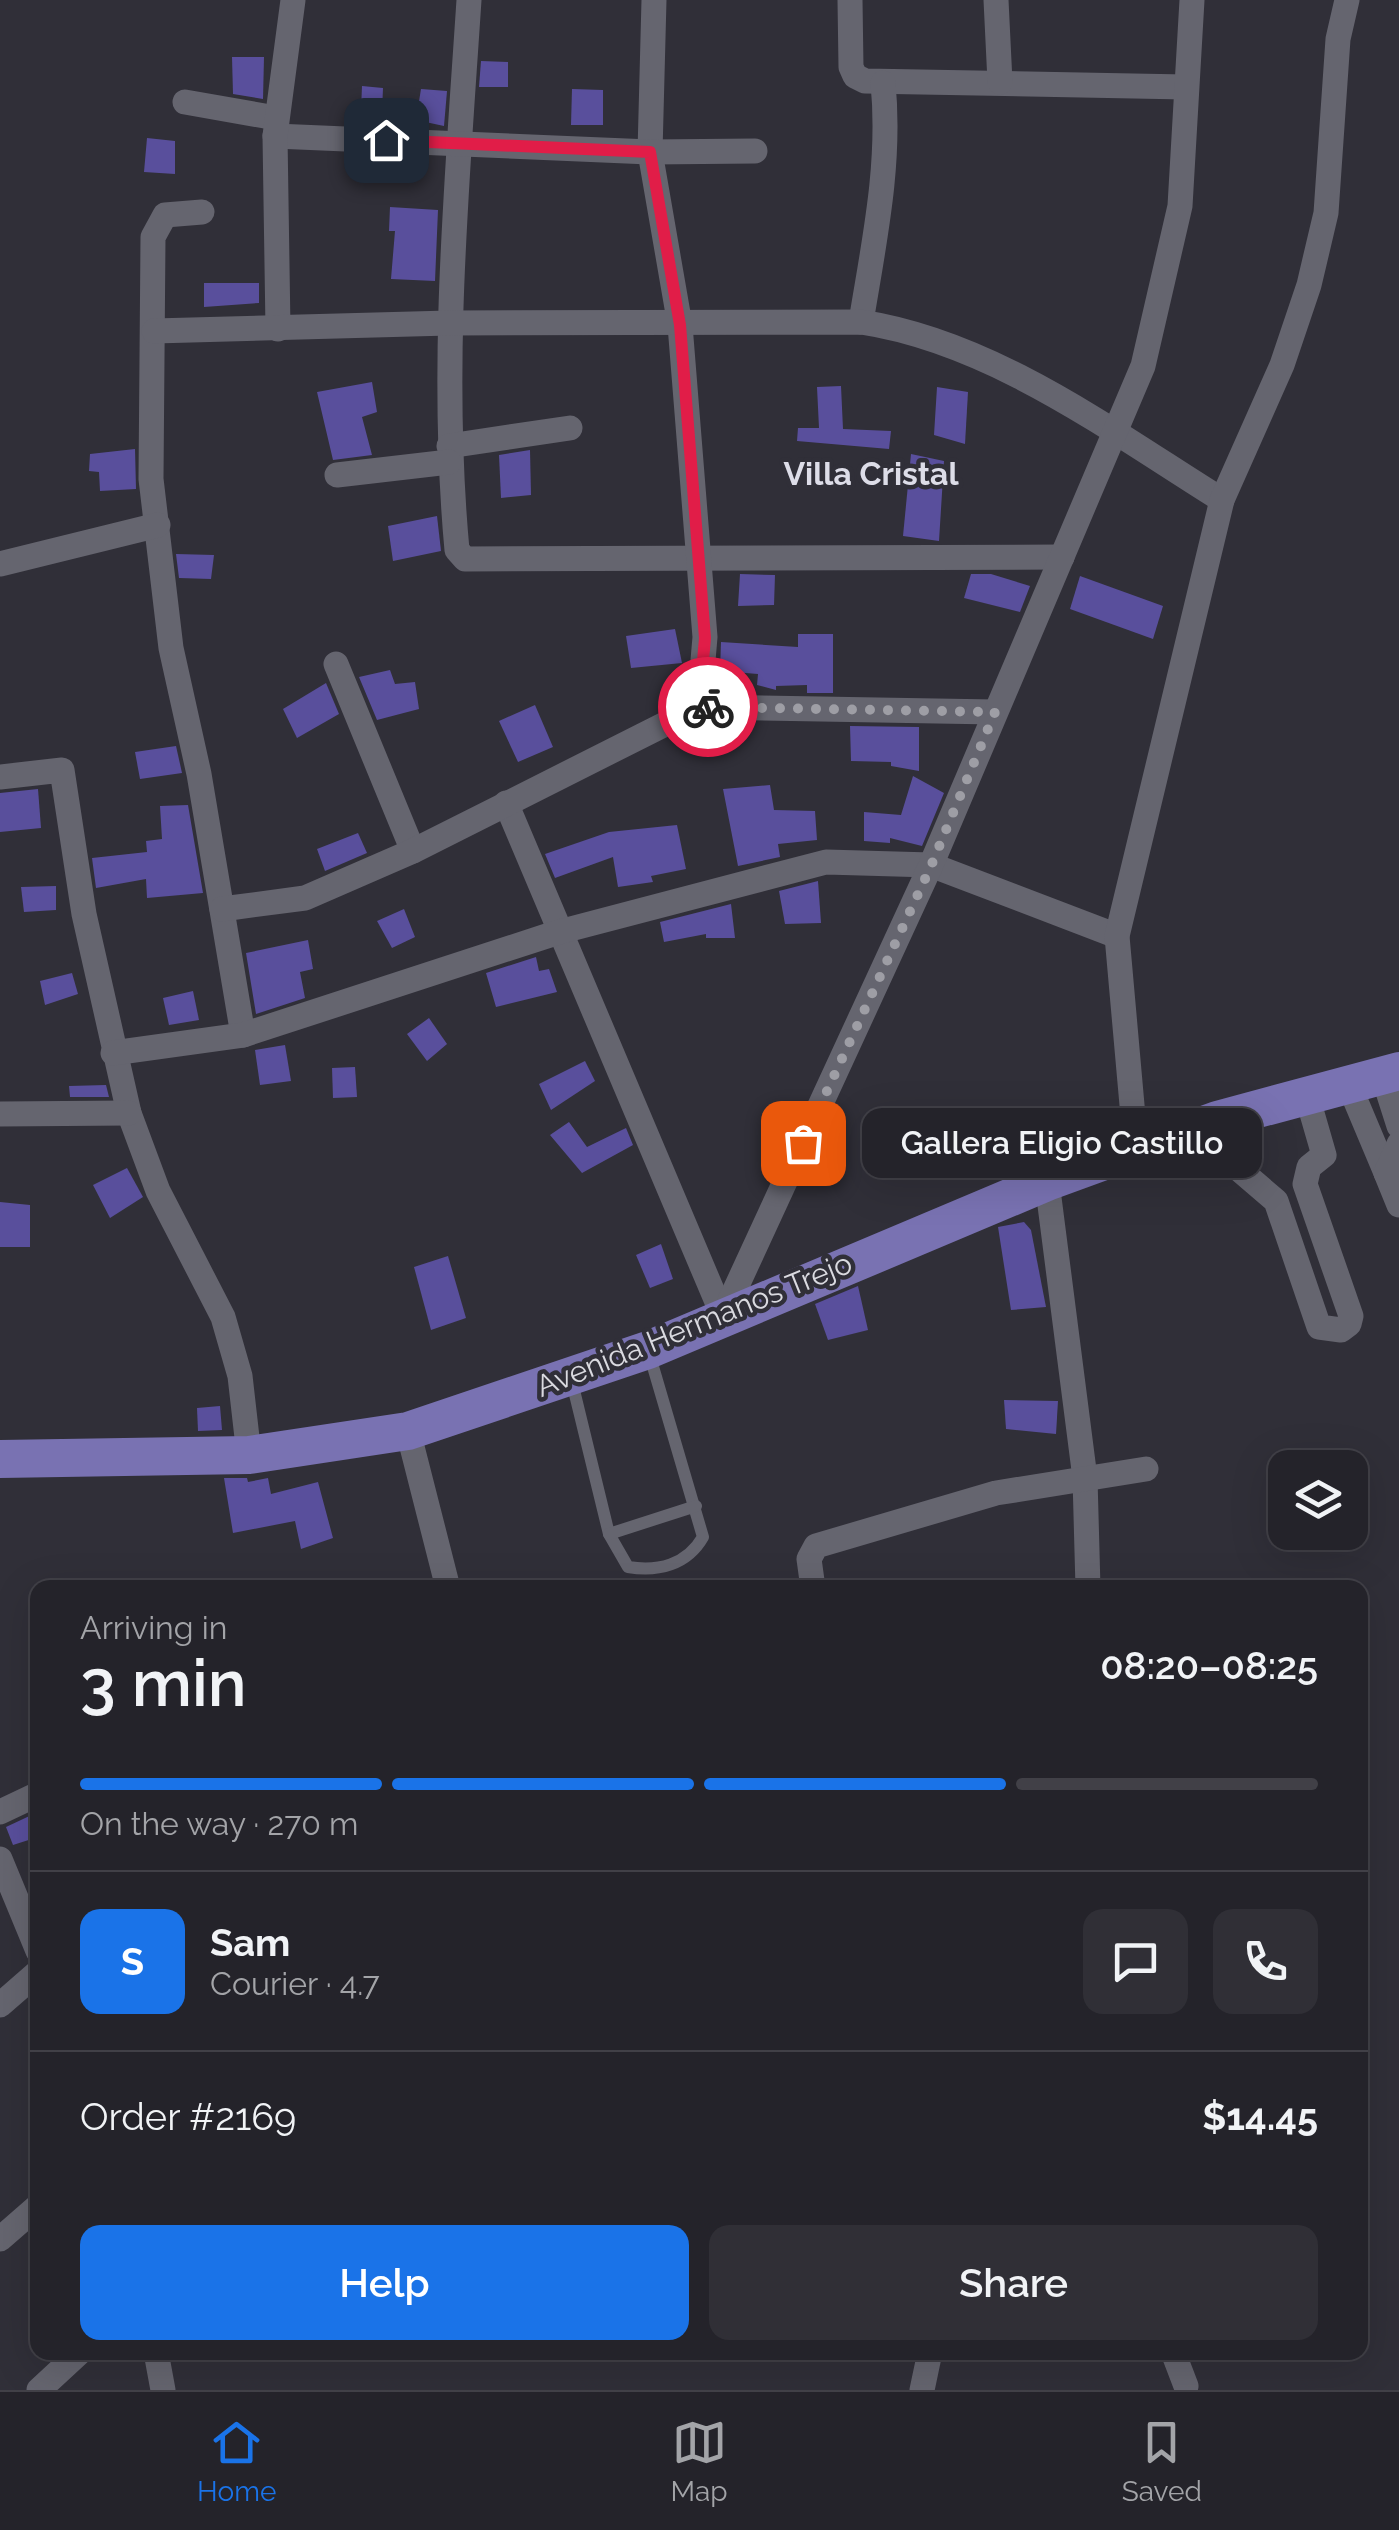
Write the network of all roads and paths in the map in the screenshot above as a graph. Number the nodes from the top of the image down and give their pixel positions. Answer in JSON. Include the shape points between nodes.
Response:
{"nodes":[{"id":1,"x":292,"y":0,"type":"edge"},
{"id":2,"x":469,"y":0,"type":"edge"},
{"id":3,"x":654,"y":0,"type":"edge"},
{"id":4,"x":850,"y":0,"type":"edge"},
{"id":5,"x":996,"y":0,"type":"edge"},
{"id":6,"x":1192,"y":0,"type":"edge"},
{"id":7,"x":1347,"y":0,"type":"edge"},
{"id":8,"x":1000,"y":82,"type":"junction"},
{"id":9,"x":883,"y":83,"type":"junction"},
{"id":10,"x":1186,"y":87,"type":"junction"},
{"id":11,"x":184,"y":102,"type":"dead end"},
{"id":12,"x":276,"y":127,"type":"junction"},
{"id":13,"x":460,"y":142,"type":"junction"},
{"id":14,"x":755,"y":151,"type":"dead end"},
{"id":15,"x":650,"y":152,"type":"junction"},
{"id":16,"x":202,"y":212,"type":"dead end"},
{"id":17,"x":861,"y":322,"type":"junction"},
{"id":18,"x":449,"y":323,"type":"junction"},
{"id":19,"x":680,"y":325,"type":"junction"},
{"id":20,"x":278,"y":329,"type":"junction"},
{"id":21,"x":154,"y":330,"type":"junction"},
{"id":22,"x":570,"y":428,"type":"dead end"},
{"id":23,"x":1112,"y":432,"type":"junction"},
{"id":24,"x":449,"y":454,"type":"junction"},
{"id":25,"x":337,"y":475,"type":"dead end"},
{"id":26,"x":1222,"y":500,"type":"junction"},
{"id":27,"x":158,"y":524,"type":"junction"},
{"id":28,"x":699,"y":555,"type":"junction"},
{"id":29,"x":1062,"y":557,"type":"junction"},
{"id":30,"x":0,"y":564,"type":"edge"},
{"id":31,"x":336,"y":664,"type":"dead end"},
{"id":32,"x":699,"y":707,"type":"junction"},
{"id":33,"x":995,"y":712,"type":"junction"},
{"id":34,"x":0,"y":777,"type":"edge"},
{"id":35,"x":506,"y":803,"type":"junction"},
{"id":36,"x":413,"y":852,"type":"junction"},
{"id":37,"x":931,"y":866,"type":"junction"},
{"id":38,"x":222,"y":909,"type":"junction"},
{"id":39,"x":559,"y":932,"type":"junction"},
{"id":40,"x":1117,"y":936,"type":"junction"},
{"id":41,"x":243,"y":1035,"type":"junction"},
{"id":42,"x":113,"y":1054,"type":"junction"},
{"id":43,"x":1377,"y":1077,"type":"edge"},
{"id":44,"x":1307,"y":1096,"type":"junction"},
{"id":45,"x":0,"y":1114,"type":"edge"},
{"id":46,"x":129,"y":1114,"type":"junction"},
{"id":47,"x":1216,"y":1120,"type":"junction"},
{"id":48,"x":1399,"y":1126,"type":"edge"},
{"id":49,"x":1399,"y":1144,"type":"edge"},
{"id":50,"x":1136,"y":1150,"type":"junction"},
{"id":51,"x":1386,"y":1173,"type":"junction"},
{"id":52,"x":1047,"y":1182,"type":"junction"},
{"id":53,"x":1308,"y":1195,"type":"junction"},
{"id":54,"x":1276,"y":1202,"type":"junction"},
{"id":55,"x":1399,"y":1205,"type":"edge"},
{"id":56,"x":723,"y":1316,"type":"junction"},
{"id":57,"x":648,"y":1350,"type":"junction"},
{"id":58,"x":571,"y":1378,"type":"junction"},
{"id":59,"x":408,"y":1430,"type":"junction"},
{"id":60,"x":249,"y":1455,"type":"junction"},
{"id":61,"x":0,"y":1458,"type":"edge"},
{"id":62,"x":1146,"y":1469,"type":"dead end"},
{"id":63,"x":1085,"y":1478,"type":"junction"},
{"id":64,"x":696,"y":1506,"type":"junction"},
{"id":65,"x":609,"y":1534,"type":"junction"},
{"id":66,"x":446,"y":1580,"type":"edge"},
{"id":67,"x":813,"y":1580,"type":"edge"},
{"id":68,"x":1088,"y":1580,"type":"edge"},
{"id":69,"x":30,"y":1798,"type":"edge"},
{"id":70,"x":0,"y":1812,"type":"edge"},
{"id":71,"x":0,"y":1858,"type":"edge"},
{"id":72,"x":30,"y":1931,"type":"edge"},
{"id":73,"x":30,"y":1979,"type":"edge"},
{"id":74,"x":0,"y":2005,"type":"edge"},
{"id":75,"x":30,"y":2213,"type":"edge"},
{"id":76,"x":0,"y":2238,"type":"edge"},
{"id":77,"x":71,"y":2360,"type":"edge"},
{"id":78,"x":157,"y":2360,"type":"edge"},
{"id":79,"x":928,"y":2360,"type":"edge"},
{"id":80,"x":1176,"y":2360,"type":"edge"},
{"id":81,"x":1186,"y":2386,"type":"dead end"},
{"id":82,"x":39,"y":2390,"type":"edge"},
{"id":83,"x":163,"y":2390,"type":"edge"},
{"id":84,"x":922,"y":2390,"type":"edge"}],
"edges":[{"from":1,"to":12,"type":"street"},
{"from":2,"to":13,"type":"street"},
{"from":3,"to":15,"type":"street"},
{"from":4,"to":9,"type":"street","via":[[851,67],[855,76]]},
{"from":5,"to":8,"type":"street"},
{"from":6,"to":10,"type":"street"},
{"from":7,"to":26,"type":"street","via":[[1338,39],[1326,213],[1309,284]]},
{"from":8,"to":9,"type":"street"},
{"from":8,"to":10,"type":"street"},
{"from":9,"to":17,"type":"street","via":[[884,180]]},
{"from":10,"to":23,"type":"street","via":[[1180,206],[1144,366]]},
{"from":11,"to":12,"type":"street"},
{"from":12,"to":13,"type":"street"},
{"from":12,"to":20,"type":"street"},
{"from":13,"to":15,"type":"street"},
{"from":13,"to":18,"type":"street"},
{"from":14,"to":15,"type":"street"},
{"from":15,"to":19,"type":"street"},
{"from":16,"to":21,"type":"street","via":[[165,216],[153,237]]},
{"from":17,"to":19,"type":"street"},
{"from":17,"to":23,"type":"street","via":[[906,329],[1016,376]]},
{"from":18,"to":19,"type":"street"},
{"from":18,"to":20,"type":"street"},
{"from":18,"to":24,"type":"street"},
{"from":19,"to":28,"type":"street"},
{"from":20,"to":21,"type":"street"},
{"from":21,"to":27,"type":"street","via":[[150,441]]},
{"from":22,"to":24,"type":"street"},
{"from":23,"to":26,"type":"street"},
{"from":23,"to":29,"type":"street"},
{"from":24,"to":25,"type":"street"},
{"from":24,"to":28,"type":"street","via":[[457,550],[465,560]]},
{"from":26,"to":40,"type":"street"},
{"from":27,"to":30,"type":"street"},
{"from":27,"to":38,"type":"street","via":[[171,648]]},
{"from":28,"to":29,"type":"street"},
{"from":28,"to":32,"type":"street","via":[[705,638]]},
{"from":29,"to":33,"type":"street"},
{"from":31,"to":36,"type":"street"},
{"from":32,"to":33,"type":"street"},
{"from":32,"to":35,"type":"street"},
{"from":33,"to":37,"type":"street"},
{"from":34,"to":42,"type":"street","via":[[62,770]]},
{"from":35,"to":36,"type":"street"},
{"from":35,"to":39,"type":"street"},
{"from":36,"to":38,"type":"street","via":[[305,898]]},
{"from":37,"to":39,"type":"street","via":[[826,862]]},
{"from":37,"to":40,"type":"street"},
{"from":37,"to":56,"type":"street"},
{"from":38,"to":41,"type":"street"},
{"from":39,"to":41,"type":"street"},
{"from":39,"to":56,"type":"street"},
{"from":40,"to":50,"type":"street"},
{"from":41,"to":42,"type":"street"},
{"from":42,"to":46,"type":"street"},
{"from":43,"to":44,"type":"main road","name":"Avenida Hermanos Trejo"},
{"from":43,"to":48,"type":"street"},
{"from":43,"to":51,"type":"street"},
{"from":44,"to":47,"type":"main road","name":"Avenida Hermanos Trejo"},
{"from":44,"to":53,"type":"street","via":[[1324,1155],[1309,1168]]},
{"from":45,"to":46,"type":"street"},
{"from":46,"to":60,"type":"street","via":[[158,1191],[223,1317],[240,1376]]},
{"from":47,"to":50,"type":"main road","name":"Avenida Hermanos Trejo"},
{"from":47,"to":54,"type":"street","via":[[1234,1165]]},
{"from":49,"to":51,"type":"street"},
{"from":50,"to":52,"type":"main road","name":"Avenida Hermanos Trejo"},
{"from":51,"to":55,"type":"street"},
{"from":52,"to":56,"type":"main road","name":"Avenida Hermanos Trejo"},
{"from":52,"to":63,"type":"street"},
{"from":53,"to":54,"type":"street"},
{"from":53,"to":54,"type":"street","via":[[1350,1316],[1341,1330],[1319,1326]]},
{"from":56,"to":57,"type":"main road","name":"Avenida Hermanos Trejo"},
{"from":57,"to":58,"type":"main road","name":"Avenida Hermanos Trejo"},
{"from":57,"to":64,"type":"lane"},
{"from":58,"to":59,"type":"main road","name":"Avenida Hermanos Trejo"},
{"from":58,"to":65,"type":"lane"},
{"from":59,"to":60,"type":"main road","name":"Avenida Hermanos Trejo"},
{"from":59,"to":66,"type":"street"},
{"from":60,"to":61,"type":"main road","name":"Avenida Hermanos Trejo"},
{"from":62,"to":63,"type":"street"},
{"from":63,"to":67,"type":"street","via":[[996,1492],[816,1546],[809,1559]]},
{"from":63,"to":68,"type":"street"},
{"from":64,"to":65,"type":"lane"},
{"from":64,"to":65,"type":"lane","via":[[703,1537],[694,1552],[654,1572],[628,1568]]},
{"from":69,"to":70,"type":"street"},
{"from":71,"to":72,"type":"street"},
{"from":73,"to":74,"type":"street"},
{"from":75,"to":76,"type":"street"},
{"from":77,"to":82,"type":"street"},
{"from":78,"to":83,"type":"street"},
{"from":79,"to":84,"type":"street"},
{"from":80,"to":81,"type":"street"}]}
